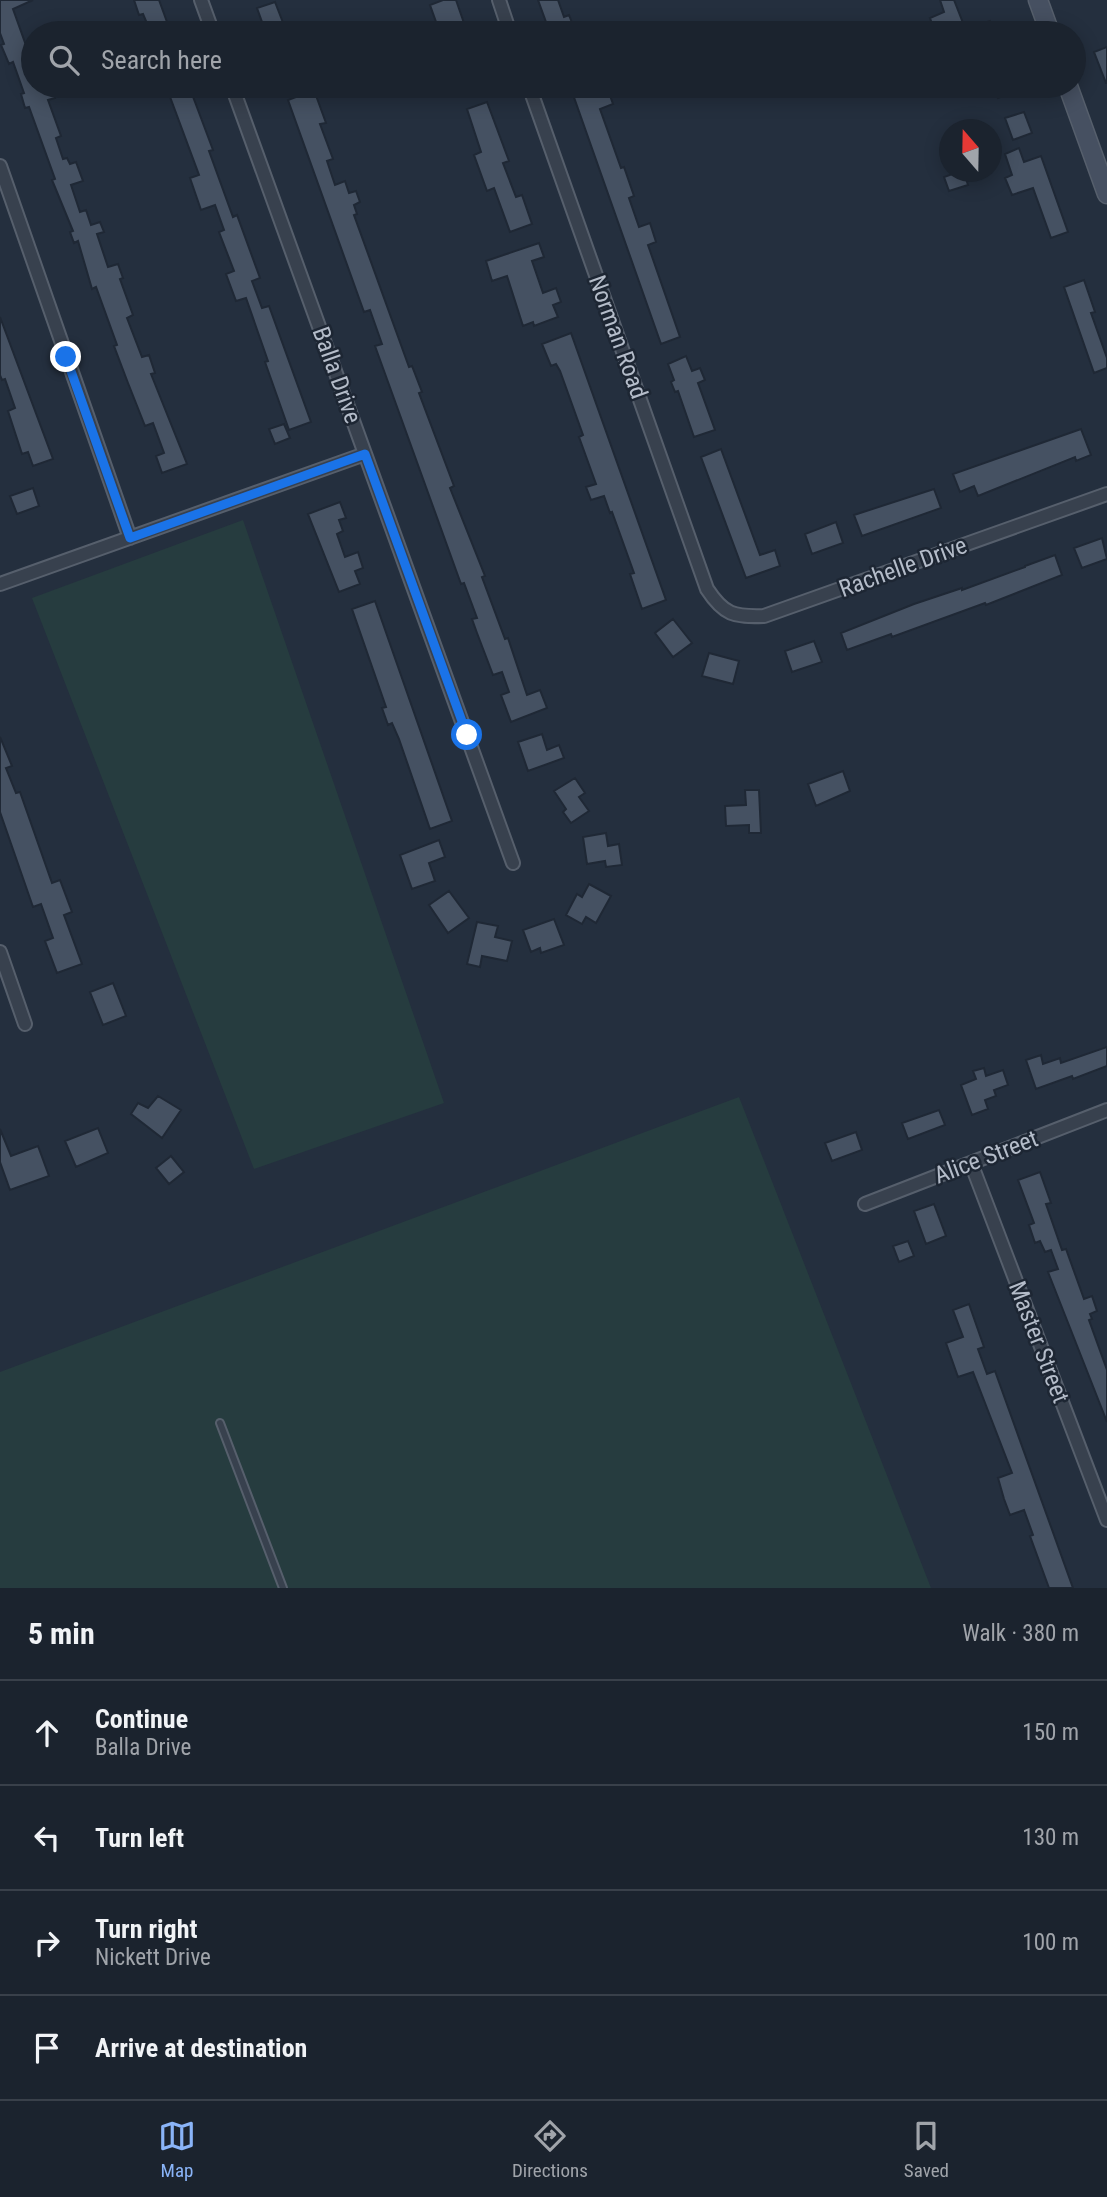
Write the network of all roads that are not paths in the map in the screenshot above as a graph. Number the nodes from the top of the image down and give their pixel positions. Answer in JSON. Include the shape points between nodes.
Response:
{"nodes":[{"id":1,"x":201,"y":0,"type":"edge"},
{"id":2,"x":499,"y":0,"type":"edge"},
{"id":3,"x":1038,"y":0,"type":"edge"},
{"id":4,"x":209,"y":21,"type":"edge"},
{"id":5,"x":506,"y":21,"type":"edge"},
{"id":6,"x":1046,"y":21,"type":"edge"},
{"id":7,"x":236,"y":98,"type":"edge"},
{"id":8,"x":533,"y":98,"type":"edge"},
{"id":9,"x":1072,"y":98,"type":"edge"},
{"id":10,"x":0,"y":166,"type":"edge"},
{"id":11,"x":1107,"y":194,"type":"edge"},
{"id":12,"x":365,"y":454,"type":"junction"},
{"id":13,"x":1107,"y":494,"type":"edge"},
{"id":14,"x":130,"y":538,"type":"junction"},
{"id":15,"x":0,"y":584,"type":"edge"},
{"id":16,"x":707,"y":589,"type":"joint"},
{"id":17,"x":513,"y":863,"type":"dead end"},
{"id":18,"x":0,"y":953,"type":"edge"},
{"id":19,"x":25,"y":1024,"type":"dead end"},
{"id":20,"x":1107,"y":1110,"type":"edge"},
{"id":21,"x":971,"y":1163,"type":"junction"},
{"id":22,"x":865,"y":1204,"type":"dead end"},
{"id":23,"x":220,"y":1423,"type":"dead end"},
{"id":24,"x":1107,"y":1520,"type":"edge"},
{"id":25,"x":283,"y":1588,"type":"edge"}],
"edges":[{"from":1,"to":4,"type":"street"},
{"from":2,"to":5,"type":"street"},
{"from":3,"to":6,"type":"main road"},
{"from":7,"to":12,"type":"street","name":"Balla Drive"},
{"from":8,"to":16,"type":"street","name":"Norman Road"},
{"from":9,"to":11,"type":"main road"},
{"from":10,"to":14,"type":"street"},
{"from":12,"to":14,"type":"street"},
{"from":12,"to":17,"type":"street","name":"Balla Drive"},
{"from":13,"to":16,"type":"street","name":"Rachelle Drive","via":[[764,616],[737,617],[718,606]]},
{"from":14,"to":15,"type":"street"},
{"from":18,"to":19,"type":"street"},
{"from":20,"to":21,"type":"street","name":"Alice Street"},
{"from":21,"to":22,"type":"street","name":"Alice Street"},
{"from":21,"to":24,"type":"street","name":"Master Street"},
{"from":23,"to":25,"type":"lane"}]}
